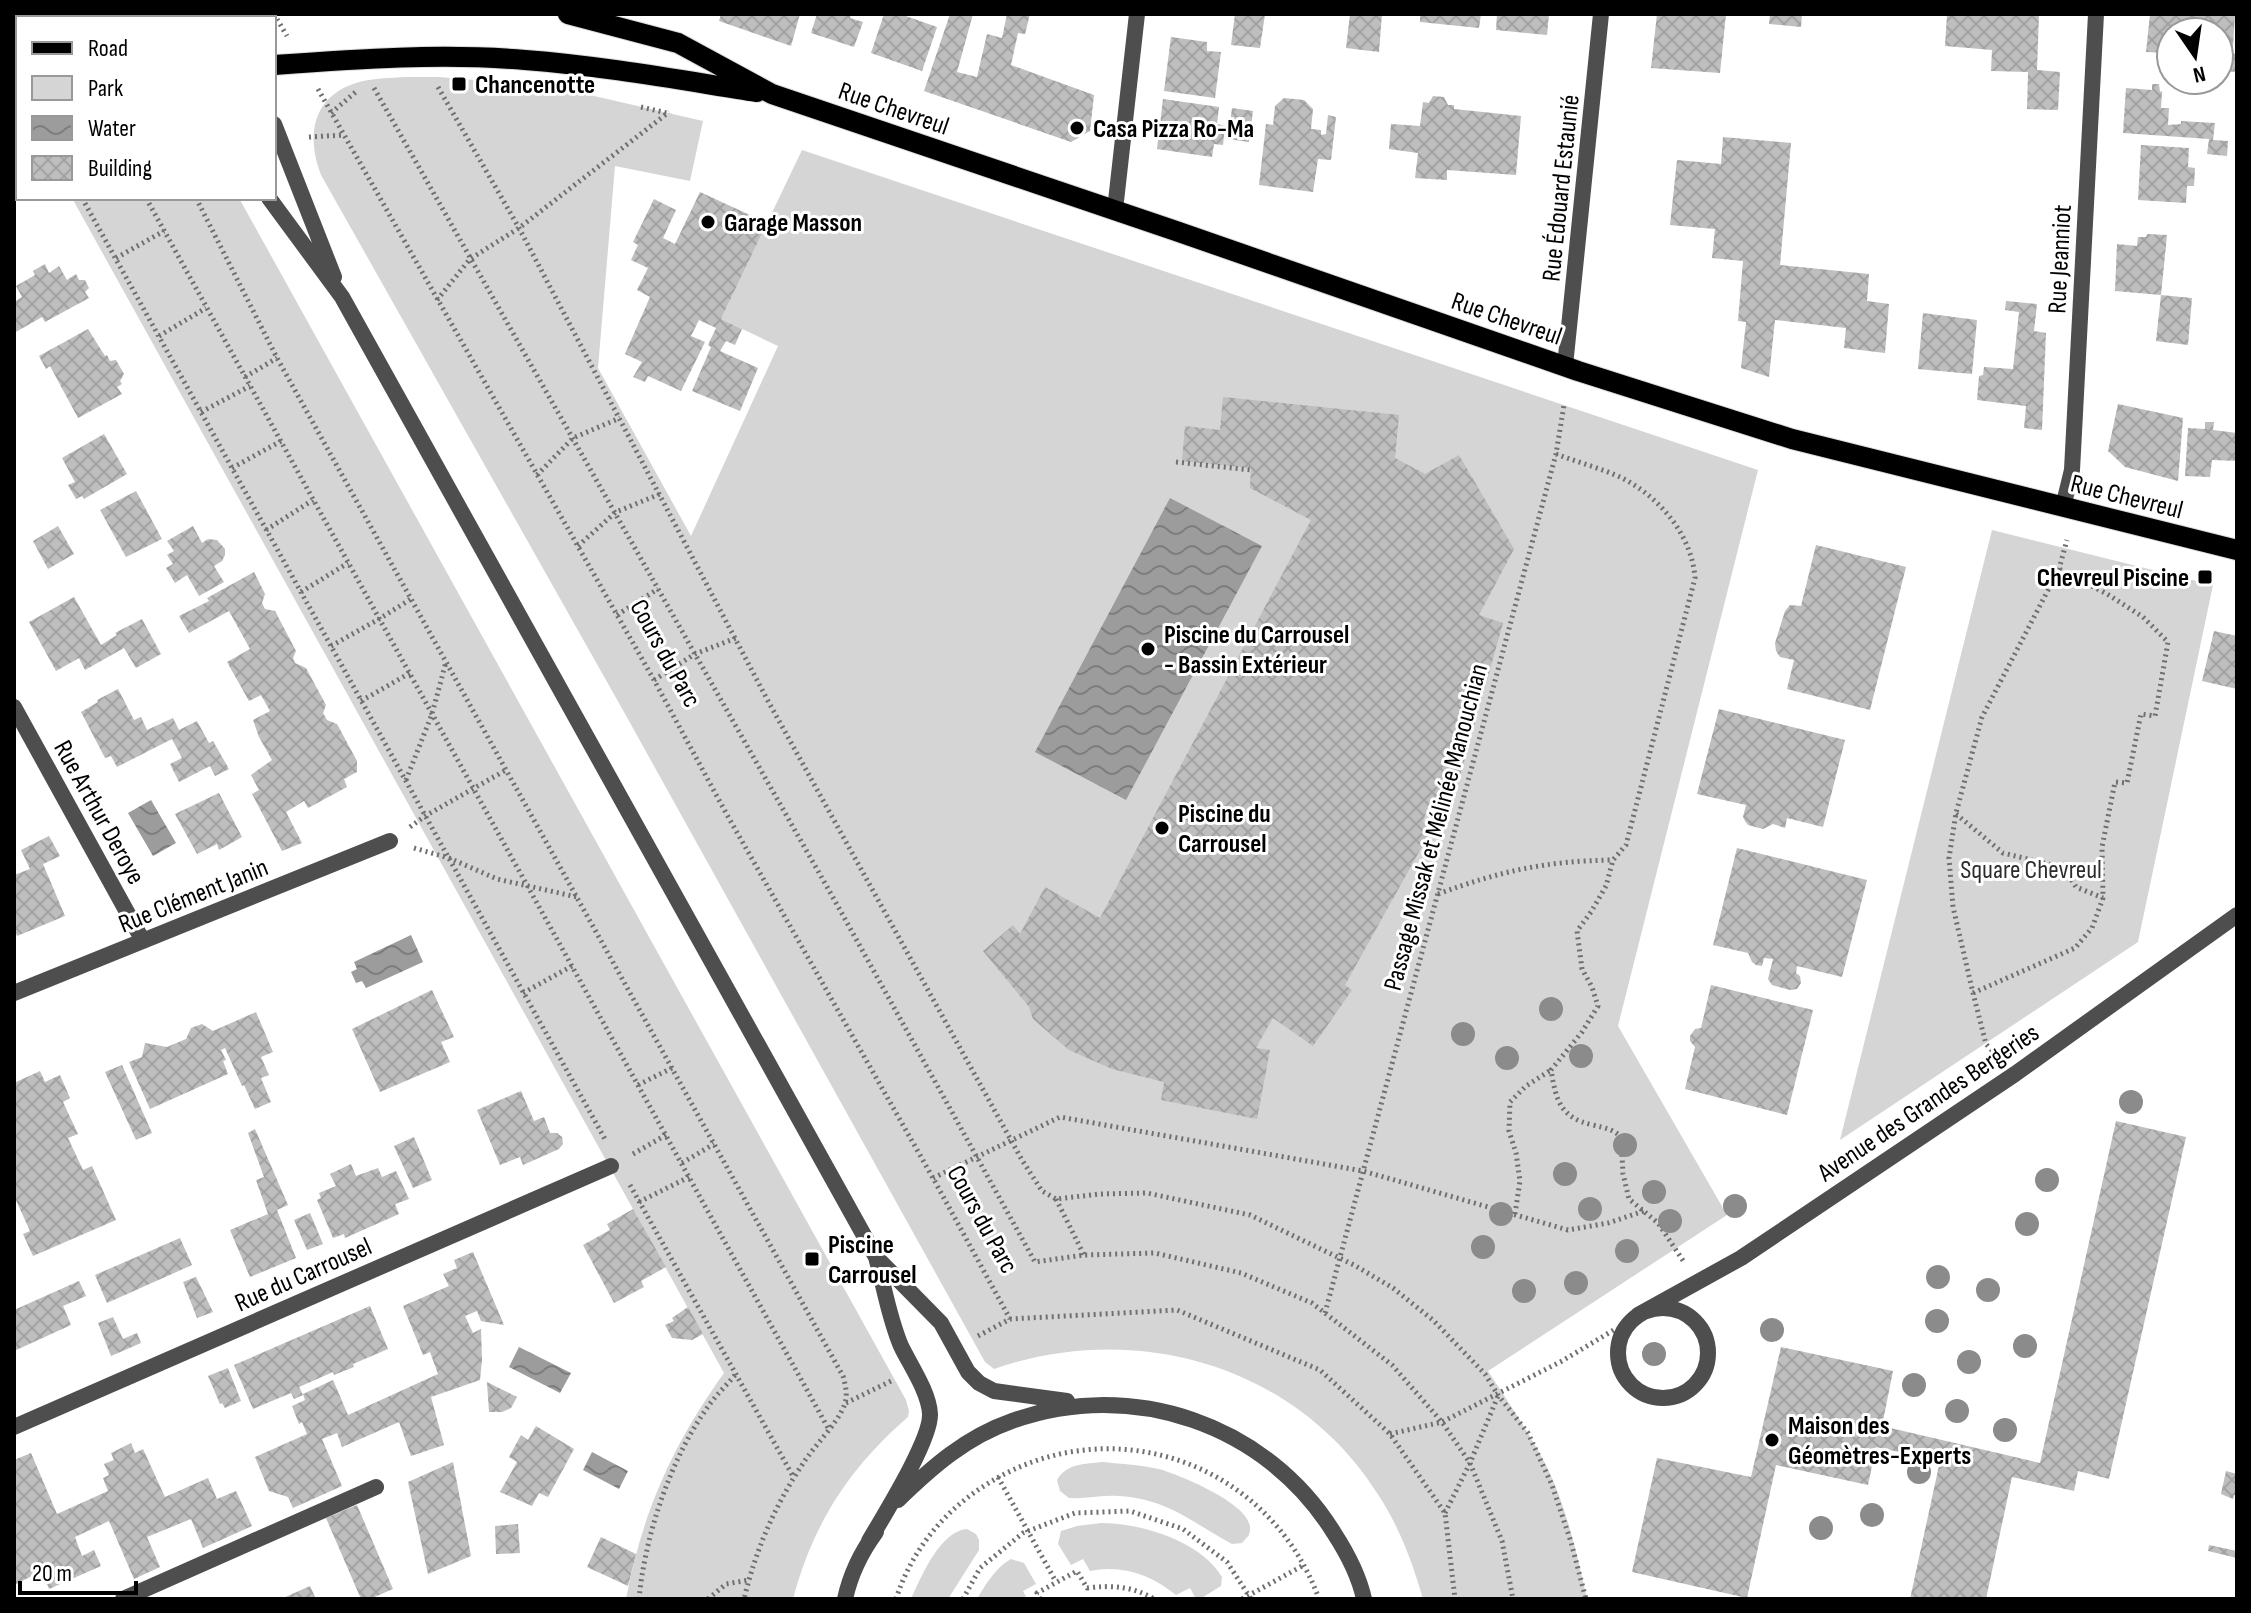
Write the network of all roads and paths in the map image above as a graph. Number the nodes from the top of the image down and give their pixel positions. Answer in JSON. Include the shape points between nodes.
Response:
{"nodes":[{"id":1,"x":142,"y":14,"type":"edge"},
{"id":2,"x":568,"y":14,"type":"edge"},
{"id":3,"x":1137,"y":14,"type":"edge"},
{"id":4,"x":1601,"y":14,"type":"edge"},
{"id":5,"x":2096,"y":14,"type":"edge"},
{"id":6,"x":108,"y":16,"type":"edge"},
{"id":7,"x":276,"y":17,"type":"edge"},
{"id":8,"x":303,"y":63,"type":"junction"},
{"id":9,"x":276,"y":65,"type":"edge"},
{"id":10,"x":372,"y":84,"type":"junction"},
{"id":11,"x":704,"y":84,"type":"junction"},
{"id":12,"x":385,"y":85,"type":"dead end"},
{"id":13,"x":424,"y":86,"type":"dead end"},
{"id":14,"x":438,"y":87,"type":"junction"},
{"id":15,"x":452,"y":87,"type":"dead end"},
{"id":16,"x":772,"y":94,"type":"junction"},
{"id":17,"x":637,"y":106,"type":"dead end"},
{"id":18,"x":331,"y":113,"type":"junction"},
{"id":19,"x":667,"y":113,"type":"junction"},
{"id":20,"x":276,"y":129,"type":"edge"},
{"id":21,"x":83,"y":200,"type":"edge"},
{"id":22,"x":147,"y":200,"type":"edge"},
{"id":23,"x":197,"y":200,"type":"edge"},
{"id":24,"x":270,"y":200,"type":"edge"},
{"id":25,"x":1115,"y":210,"type":"junction"},
{"id":26,"x":519,"y":228,"type":"junction"},
{"id":27,"x":164,"y":231,"type":"junction"},
{"id":28,"x":116,"y":258,"type":"junction"},
{"id":29,"x":470,"y":259,"type":"junction"},
{"id":30,"x":342,"y":297,"type":"junction"},
{"id":31,"x":437,"y":300,"type":"junction"},
{"id":32,"x":206,"y":308,"type":"junction"},
{"id":33,"x":159,"y":336,"type":"junction"},
{"id":34,"x":277,"y":358,"type":"junction"},
{"id":35,"x":1565,"y":366,"type":"junction"},
{"id":36,"x":245,"y":377,"type":"junction"},
{"id":37,"x":250,"y":386,"type":"junction"},
{"id":38,"x":1564,"y":405,"type":"dead end"},
{"id":39,"x":201,"y":412,"type":"junction"},
{"id":40,"x":620,"y":418,"type":"junction"},
{"id":41,"x":573,"y":438,"type":"junction"},
{"id":42,"x":281,"y":441,"type":"junction"},
{"id":43,"x":1556,"y":454,"type":"junction"},
{"id":44,"x":1176,"y":462,"type":"dead end"},
{"id":45,"x":232,"y":468,"type":"junction"},
{"id":46,"x":1251,"y":470,"type":"dead end"},
{"id":47,"x":537,"y":475,"type":"junction"},
{"id":48,"x":660,"y":494,"type":"junction"},
{"id":49,"x":313,"y":500,"type":"junction"},
{"id":50,"x":2063,"y":507,"type":"junction"},
{"id":51,"x":616,"y":512,"type":"junction"},
{"id":52,"x":266,"y":530,"type":"junction"},
{"id":53,"x":2067,"y":540,"type":"dead end"},
{"id":54,"x":578,"y":546,"type":"junction"},
{"id":55,"x":2237,"y":550,"type":"edge"},
{"id":56,"x":348,"y":563,"type":"junction"},
{"id":57,"x":2059,"y":569,"type":"junction"},
{"id":58,"x":658,"y":589,"type":"junction"},
{"id":59,"x":301,"y":592,"type":"junction"},
{"id":60,"x":411,"y":599,"type":"junction"},
{"id":61,"x":617,"y":615,"type":"junction"},
{"id":62,"x":379,"y":619,"type":"junction"},
{"id":63,"x":736,"y":638,"type":"junction"},
{"id":64,"x":331,"y":646,"type":"junction"},
{"id":65,"x":695,"y":654,"type":"junction"},
{"id":66,"x":446,"y":662,"type":"junction"},
{"id":67,"x":410,"y":673,"type":"junction"},
{"id":68,"x":654,"y":680,"type":"junction"},
{"id":69,"x":361,"y":701,"type":"junction"},
{"id":70,"x":14,"y":707,"type":"edge"},
{"id":71,"x":432,"y":714,"type":"junction"},
{"id":72,"x":506,"y":770,"type":"junction"},
{"id":73,"x":406,"y":781,"type":"junction"},
{"id":74,"x":473,"y":788,"type":"junction"},
{"id":75,"x":1956,"y":813,"type":"junction"},
{"id":76,"x":425,"y":816,"type":"junction"},
{"id":77,"x":390,"y":841,"type":"joint"},
{"id":78,"x":449,"y":858,"type":"junction"},
{"id":79,"x":1613,"y":860,"type":"junction"},
{"id":80,"x":529,"y":887,"type":"junction"},
{"id":81,"x":1438,"y":894,"type":"junction"},
{"id":82,"x":577,"y":897,"type":"junction"},
{"id":83,"x":2103,"y":898,"type":"junction"},
{"id":84,"x":2237,"y":915,"type":"edge"},
{"id":85,"x":143,"y":941,"type":"junction"},
{"id":86,"x":572,"y":966,"type":"junction"},
{"id":87,"x":14,"y":993,"type":"edge"},
{"id":88,"x":523,"y":993,"type":"junction"},
{"id":89,"x":1973,"y":993,"type":"junction"},
{"id":90,"x":672,"y":1068,"type":"junction"},
{"id":91,"x":1551,"y":1070,"type":"junction"},
{"id":92,"x":2015,"y":1074,"type":"junction"},
{"id":93,"x":638,"y":1085,"type":"junction"},
{"id":94,"x":666,"y":1135,"type":"junction"},
{"id":95,"x":1011,"y":1140,"type":"junction"},
{"id":96,"x":714,"y":1144,"type":"junction"},
{"id":97,"x":976,"y":1156,"type":"junction"},
{"id":98,"x":682,"y":1163,"type":"junction"},
{"id":99,"x":614,"y":1164,"type":"junction"},
{"id":100,"x":1363,"y":1171,"type":"junction"},
{"id":101,"x":689,"y":1177,"type":"junction"},
{"id":102,"x":933,"y":1178,"type":"junction"},
{"id":103,"x":1056,"y":1199,"type":"junction"},
{"id":104,"x":639,"y":1202,"type":"junction"},
{"id":105,"x":1644,"y":1211,"type":"junction"},
{"id":106,"x":1515,"y":1214,"type":"junction"},
{"id":107,"x":1084,"y":1255,"type":"junction"},
{"id":108,"x":876,"y":1257,"type":"junction"},
{"id":109,"x":1340,"y":1258,"type":"junction"},
{"id":110,"x":1698,"y":1282,"type":"junction"},
{"id":111,"x":1325,"y":1313,"type":"junction"},
{"id":112,"x":1638,"y":1315,"type":"junction"},
{"id":113,"x":735,"y":1375,"type":"junction"},
{"id":114,"x":1498,"y":1395,"type":"junction"},
{"id":115,"x":1140,"y":1407,"type":"junction"},
{"id":116,"x":1442,"y":1422,"type":"junction"},
{"id":117,"x":14,"y":1427,"type":"edge"},
{"id":118,"x":828,"y":1429,"type":"junction"},
{"id":119,"x":1390,"y":1434,"type":"junction"},
{"id":120,"x":1470,"y":1463,"type":"junction"},
{"id":121,"x":998,"y":1477,"type":"junction"},
{"id":122,"x":794,"y":1478,"type":"junction"},
{"id":123,"x":376,"y":1487,"type":"dead end"},
{"id":124,"x":1445,"y":1513,"type":"junction"},
{"id":125,"x":1028,"y":1530,"type":"junction"},
{"id":126,"x":869,"y":1541,"type":"junction"},
{"id":127,"x":1304,"y":1565,"type":"junction"},
{"id":128,"x":749,"y":1580,"type":"junction"},
{"id":129,"x":1056,"y":1582,"type":"junction"},
{"id":130,"x":1247,"y":1598,"type":"edge"},
{"id":131,"x":123,"y":1599,"type":"edge"},
{"id":132,"x":639,"y":1599,"type":"edge"},
{"id":133,"x":708,"y":1599,"type":"edge"},
{"id":134,"x":744,"y":1599,"type":"edge"},
{"id":135,"x":845,"y":1599,"type":"edge"},
{"id":136,"x":896,"y":1599,"type":"edge"},
{"id":137,"x":963,"y":1599,"type":"edge"},
{"id":138,"x":1040,"y":1599,"type":"edge"},
{"id":139,"x":1154,"y":1599,"type":"edge"},
{"id":140,"x":1319,"y":1599,"type":"edge"},
{"id":141,"x":1364,"y":1599,"type":"edge"},
{"id":142,"x":1455,"y":1599,"type":"edge"},
{"id":143,"x":1513,"y":1599,"type":"edge"},
{"id":144,"x":1586,"y":1599,"type":"edge"}],
"edges":[{"from":1,"to":6,"type":"main road"},
{"from":2,"to":16,"type":"main road","name":"Rue Chevreul","via":[[678,43]]},
{"from":3,"to":25,"type":"street"},
{"from":4,"to":35,"type":"street","name":"Rue Édouard Estaunié"},
{"from":5,"to":50,"type":"street","name":"Rue Jeanniot","via":[[2072,470]]},
{"from":7,"to":8,"type":"path","name":"Cours du Parc"},
{"from":8,"to":9,"type":"main road","name":"Rue Chevreul"},
{"from":8,"to":11,"type":"main road","name":"Rue Chevreul","via":[[436,57],[524,60]]},
{"from":8,"to":18,"type":"path","name":"Cours du Parc"},
{"from":10,"to":12,"type":"path"},
{"from":10,"to":18,"type":"path"},
{"from":10,"to":29,"type":"path"},
{"from":11,"to":16,"type":"main road","name":"Rue Chevreul"},
{"from":11,"to":19,"type":"path"},
{"from":13,"to":14,"type":"path"},
{"from":14,"to":15,"type":"path"},
{"from":14,"to":26,"type":"path"},
{"from":16,"to":25,"type":"main road","name":"Rue Chevreul"},
{"from":17,"to":19,"type":"path"},
{"from":18,"to":31,"type":"path","name":"Cours du Parc"},
{"from":19,"to":26,"type":"path"},
{"from":20,"to":30,"type":"street"},
{"from":21,"to":28,"type":"path"},
{"from":22,"to":27,"type":"path"},
{"from":23,"to":34,"type":"path"},
{"from":24,"to":30,"type":"street"},
{"from":25,"to":35,"type":"main road","name":"Rue Chevreul"},
{"from":26,"to":29,"type":"path"},
{"from":26,"to":40,"type":"path"},
{"from":27,"to":28,"type":"path"},
{"from":27,"to":32,"type":"path"},
{"from":28,"to":33,"type":"path"},
{"from":29,"to":31,"type":"path"},
{"from":29,"to":41,"type":"path"},
{"from":30,"to":108,"type":"street"},
{"from":31,"to":47,"type":"path","name":"Cours du Parc"},
{"from":32,"to":33,"type":"path"},
{"from":32,"to":36,"type":"path"},
{"from":33,"to":39,"type":"path"},
{"from":34,"to":36,"type":"path"},
{"from":34,"to":60,"type":"path"},
{"from":35,"to":50,"type":"main road","name":"Rue Chevreul","via":[[1792,439]]},
{"from":36,"to":37,"type":"path"},
{"from":37,"to":39,"type":"path"},
{"from":37,"to":42,"type":"path"},
{"from":38,"to":43,"type":"path","name":"Passage Missak et Mélinée Manouchian"},
{"from":39,"to":45,"type":"path"},
{"from":40,"to":41,"type":"path"},
{"from":40,"to":48,"type":"path"},
{"from":41,"to":47,"type":"path"},
{"from":41,"to":51,"type":"path"},
{"from":42,"to":45,"type":"path"},
{"from":42,"to":49,"type":"path"},
{"from":43,"to":79,"type":"path","via":[[1622,478],[1656,502],[1686,540],[1694,564],[1695,578],[1626,845]]},
{"from":43,"to":81,"type":"path","name":"Passage Missak et Mélinée Manouchian"},
{"from":44,"to":46,"type":"path"},
{"from":45,"to":52,"type":"path"},
{"from":47,"to":54,"type":"path","name":"Cours du Parc"},
{"from":48,"to":51,"type":"path"},
{"from":48,"to":63,"type":"path"},
{"from":49,"to":52,"type":"path"},
{"from":49,"to":56,"type":"path"},
{"from":50,"to":55,"type":"main road","name":"Rue Chevreul"},
{"from":51,"to":54,"type":"path"},
{"from":51,"to":58,"type":"path"},
{"from":52,"to":59,"type":"path"},
{"from":53,"to":57,"type":"path"},
{"from":54,"to":61,"type":"path","name":"Cours du Parc"},
{"from":56,"to":59,"type":"path"},
{"from":56,"to":62,"type":"path"},
{"from":57,"to":75,"type":"path","via":[[1982,717]]},
{"from":57,"to":83,"type":"path","via":[[2143,617],[2168,642],[2155,716],[2141,714],[2127,783],[2115,782],[2102,847]]},
{"from":58,"to":61,"type":"path"},
{"from":58,"to":65,"type":"path"},
{"from":59,"to":64,"type":"path"},
{"from":60,"to":62,"type":"path"},
{"from":60,"to":66,"type":"path"},
{"from":61,"to":68,"type":"path","name":"Cours du Parc"},
{"from":62,"to":64,"type":"path"},
{"from":62,"to":67,"type":"path"},
{"from":63,"to":65,"type":"path"},
{"from":63,"to":95,"type":"path"},
{"from":64,"to":69,"type":"path"},
{"from":65,"to":68,"type":"path"},
{"from":65,"to":97,"type":"path"},
{"from":66,"to":71,"type":"path"},
{"from":66,"to":72,"type":"path"},
{"from":67,"to":69,"type":"path"},
{"from":67,"to":71,"type":"path"},
{"from":68,"to":102,"type":"path","name":"Cours du Parc"},
{"from":69,"to":73,"type":"path"},
{"from":70,"to":85,"type":"street","name":"Rue Arthur Deroye"},
{"from":71,"to":73,"type":"path"},
{"from":71,"to":74,"type":"path"},
{"from":72,"to":74,"type":"path"},
{"from":72,"to":82,"type":"path"},
{"from":73,"to":76,"type":"path"},
{"from":74,"to":76,"type":"path"},
{"from":74,"to":80,"type":"path"},
{"from":75,"to":83,"type":"path","via":[[2003,853],[2064,868],[2076,887]]},
{"from":75,"to":89,"type":"path","via":[[1949,858],[1953,907]]},
{"from":76,"to":78,"type":"path"},
{"from":77,"to":78,"type":"path"},
{"from":77,"to":85,"type":"street","name":"Rue Clément Janin"},
{"from":78,"to":80,"type":"path"},
{"from":78,"to":88,"type":"path"},
{"from":79,"to":81,"type":"path","via":[[1519,868]]},
{"from":79,"to":91,"type":"path","via":[[1606,886],[1577,931],[1582,969],[1598,1006]]},
{"from":80,"to":82,"type":"path"},
{"from":80,"to":86,"type":"path"},
{"from":81,"to":100,"type":"path","name":"Passage Missak et Mélinée Manouchian"},
{"from":82,"to":90,"type":"path"},
{"from":83,"to":89,"type":"path","via":[[2092,928],[2075,948]]},
{"from":84,"to":92,"type":"street","name":"Avenue des Grandes Bergeries"},
{"from":85,"to":87,"type":"street","name":"Rue Clément Janin"},
{"from":86,"to":88,"type":"path"},
{"from":86,"to":93,"type":"path"},
{"from":88,"to":99,"type":"path"},
{"from":89,"to":92,"type":"path","via":[[1986,1044]]},
{"from":90,"to":93,"type":"path"},
{"from":90,"to":96,"type":"path"},
{"from":91,"to":105,"type":"path","via":[[1555,1096],[1566,1114],[1621,1137],[1629,1199]]},
{"from":91,"to":106,"type":"path","via":[[1510,1102],[1509,1131],[1520,1181]]},
{"from":92,"to":110,"type":"street","name":"Avenue des Grandes Bergeries"},
{"from":93,"to":94,"type":"path"},
{"from":94,"to":98,"type":"path"},
{"from":94,"to":99,"type":"path"},
{"from":95,"to":97,"type":"path"},
{"from":95,"to":100,"type":"path","via":[[1060,1117]]},
{"from":95,"to":103,"type":"path","via":[[1042,1191]]},
{"from":96,"to":98,"type":"path"},
{"from":96,"to":118,"type":"path","via":[[843,1376],[845,1403]]},
{"from":97,"to":102,"type":"path"},
{"from":97,"to":107,"type":"path","via":[[1035,1262]]},
{"from":98,"to":101,"type":"path"},
{"from":99,"to":104,"type":"path"},
{"from":99,"to":117,"type":"street","name":"Rue du Carrousel"},
{"from":100,"to":106,"type":"path"},
{"from":100,"to":109,"type":"path","name":"Passage Missak et Mélinée Manouchian"},
{"from":101,"to":104,"type":"path"},
{"from":101,"to":118,"type":"path"},
{"from":102,"to":119,"type":"path","name":"Cours du Parc","via":[[1010,1319],[1177,1310],[1320,1370]]},
{"from":103,"to":107,"type":"path"},
{"from":103,"to":109,"type":"path","via":[[1147,1193],[1250,1215]]},
{"from":104,"to":113,"type":"path"},
{"from":105,"to":106,"type":"path","via":[[1568,1230]]},
{"from":105,"to":110,"type":"path"},
{"from":107,"to":111,"type":"path","via":[[1155,1253],[1241,1273]]},
{"from":108,"to":115,"type":"street","via":[[941,1323],[979,1383],[1034,1398]]},
{"from":108,"to":126,"type":"street","via":[[900,1343],[930,1413],[927,1432]]},
{"from":109,"to":111,"type":"path","name":"Passage Missak et Mélinée Manouchian"},
{"from":109,"to":114,"type":"path","via":[[1393,1288],[1434,1321]]},
{"from":110,"to":112,"type":"street","name":"Avenue des Grandes Bergeries"},
{"from":111,"to":116,"type":"path","via":[[1392,1365]]},
{"from":112,"to":112,"type":"street","name":"Avenue des Grandes Bergeries","via":[[1619,1340],[1620,1370],[1641,1393],[1671,1398],[1686,1392],[1705,1371],[1707,1342],[1701,1329],[1679,1311],[1651,1309]]},
{"from":112,"to":114,"type":"path"},
{"from":113,"to":122,"type":"path"},
{"from":113,"to":132,"type":"path","via":[[707,1407],[680,1454],[658,1511]]},
{"from":114,"to":116,"type":"path"},
{"from":114,"to":120,"type":"path"},
{"from":114,"to":144,"type":"path","via":[[1528,1433],[1552,1485]]},
{"from":115,"to":126,"type":"street","via":[[1096,1404],[1053,1409],[971,1439],[934,1464],[898,1500]]},
{"from":115,"to":141,"type":"street","via":[[1224,1432],[1295,1482],[1346,1552]]},
{"from":116,"to":119,"type":"path"},
{"from":116,"to":120,"type":"path"},
{"from":118,"to":122,"type":"path"},
{"from":119,"to":124,"type":"path"},
{"from":120,"to":124,"type":"path"},
{"from":120,"to":143,"type":"path","via":[[1502,1541]]},
{"from":121,"to":125,"type":"path"},
{"from":121,"to":127,"type":"path","via":[[1070,1451],[1144,1451],[1176,1459],[1242,1493],[1272,1520]]},
{"from":121,"to":136,"type":"path","via":[[941,1521],[917,1552]]},
{"from":122,"to":128,"type":"path","via":[[765,1530]]},
{"from":123,"to":131,"type":"street"},
{"from":124,"to":142,"type":"path"},
{"from":125,"to":129,"type":"path"},
{"from":125,"to":130,"type":"path","via":[[1075,1513],[1130,1511],[1183,1529],[1227,1562]]},
{"from":125,"to":137,"type":"path","via":[[980,1568]]},
{"from":126,"to":135,"type":"street"},
{"from":127,"to":130,"type":"path"},
{"from":127,"to":140,"type":"path"},
{"from":128,"to":133,"type":"path","via":[[726,1584]]},
{"from":128,"to":134,"type":"path"},
{"from":129,"to":138,"type":"path","via":[[1037,1593]]},
{"from":129,"to":139,"type":"path","via":[[1077,1571],[1087,1588],[1111,1585]]}]}
